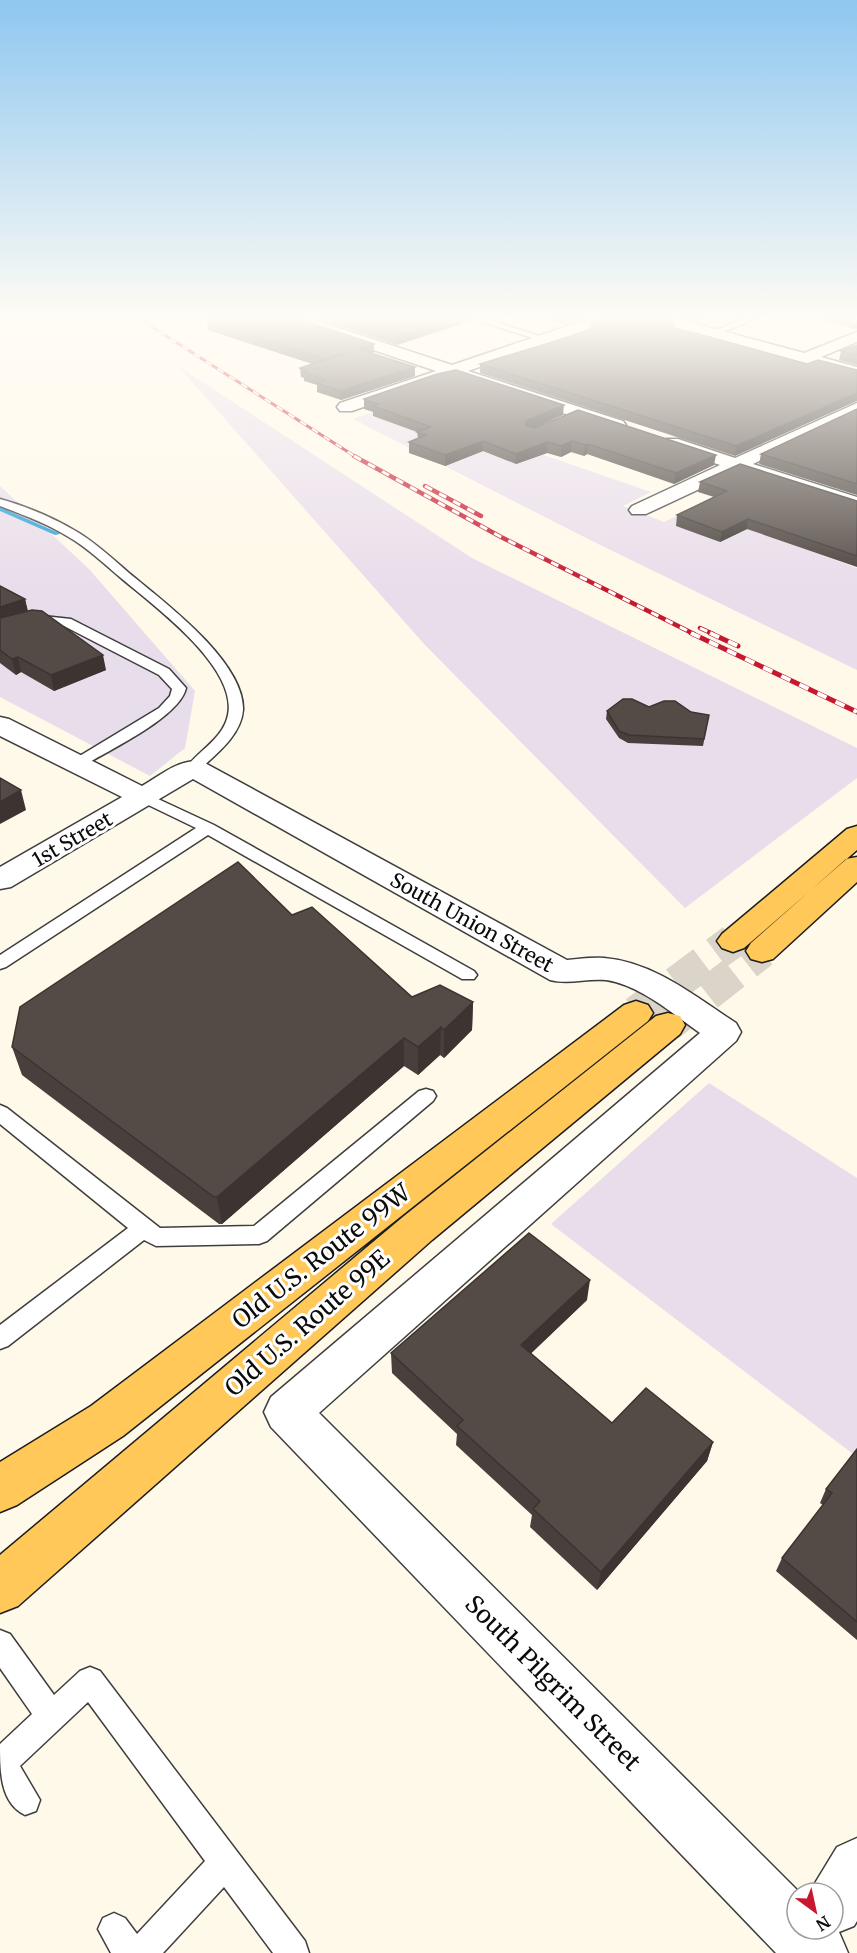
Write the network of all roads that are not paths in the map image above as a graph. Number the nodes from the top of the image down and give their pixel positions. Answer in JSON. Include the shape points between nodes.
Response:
{"nodes":[{"id":1,"x":562,"y":407,"type":"edge"},
{"id":2,"x":857,"y":408,"type":"edge"},
{"id":3,"x":580,"y":413,"type":"junction"},
{"id":4,"x":560,"y":421,"type":"edge"},
{"id":5,"x":636,"y":431,"type":"edge"},
{"id":6,"x":659,"y":439,"type":"edge"},
{"id":7,"x":737,"y":465,"type":"junction"},
{"id":8,"x":0,"y":502,"type":"edge"},
{"id":9,"x":857,"y":504,"type":"edge"},
{"id":10,"x":639,"y":510,"type":"dead end"},
{"id":11,"x":0,"y":629,"type":"edge"},
{"id":12,"x":0,"y":725,"type":"edge"},
{"id":13,"x":78,"y":763,"type":"junction"},
{"id":14,"x":193,"y":768,"type":"junction"},
{"id":15,"x":143,"y":797,"type":"junction"},
{"id":16,"x":208,"y":828,"type":"junction"},
{"id":17,"x":857,"y":835,"type":"edge"},
{"id":18,"x":857,"y":866,"type":"edge"},
{"id":19,"x":0,"y":880,"type":"edge"},
{"id":20,"x":733,"y":940,"type":"tunnel mouth"},
{"id":21,"x":762,"y":951,"type":"tunnel mouth"},
{"id":22,"x":0,"y":963,"type":"edge"},
{"id":23,"x":468,"y":975,"type":"dead end"},
{"id":24,"x":636,"y":1013,"type":"tunnel mouth"},
{"id":25,"x":668,"y":1025,"type":"tunnel mouth"},
{"id":26,"x":426,"y":1096,"type":"dead end"},
{"id":27,"x":3,"y":1121,"type":"edge"},
{"id":28,"x":144,"y":1228,"type":"junction"},
{"id":29,"x":0,"y":1339,"type":"edge"},
{"id":30,"x":287,"y":1412,"type":"joint"},
{"id":31,"x":0,"y":1489,"type":"edge"},
{"id":32,"x":0,"y":1588,"type":"edge"},
{"id":33,"x":0,"y":1644,"type":"edge"},
{"id":34,"x":52,"y":1716,"type":"junction"},
{"id":35,"x":1,"y":1764,"type":"edge"},
{"id":36,"x":26,"y":1800,"type":"dead end"},
{"id":37,"x":225,"y":1863,"type":"junction"},
{"id":38,"x":857,"y":1867,"type":"edge"},
{"id":39,"x":845,"y":1887,"type":"edge"},
{"id":40,"x":785,"y":1906,"type":"edge"},
{"id":41,"x":141,"y":1953,"type":"edge"},
{"id":42,"x":293,"y":1953,"type":"edge"}],
"edges":[{"from":1,"to":3,"type":"street"},
{"from":2,"to":7,"type":"street"},
{"from":3,"to":4,"type":"lane"},
{"from":3,"to":5,"type":"street"},
{"from":6,"to":7,"type":"street"},
{"from":7,"to":9,"type":"street"},
{"from":7,"to":10,"type":"street"},
{"from":8,"to":14,"type":"lane","via":[[92,547],[162,607],[223,672],[235,699],[231,729]]},
{"from":11,"to":13,"type":"lane","via":[[34,619],[67,622],[164,672],[179,688],[177,697],[164,711]]},
{"from":12,"to":13,"type":"street"},
{"from":13,"to":15,"type":"street"},
{"from":14,"to":15,"type":"street"},
{"from":14,"to":30,"type":"street","name":"South Union Street","via":[[562,972],[619,971],[644,982],[724,1032]]},
{"from":15,"to":16,"type":"lane"},
{"from":15,"to":19,"type":"street","name":"1st Street"},
{"from":16,"to":22,"type":"lane"},
{"from":16,"to":23,"type":"lane"},
{"from":17,"to":20,"type":"main road"},
{"from":18,"to":21,"type":"main road"},
{"from":24,"to":31,"type":"main road","name":"Old U.S. Route 99W","via":[[107,1421]]},
{"from":25,"to":32,"type":"main road","name":"Old U.S. Route 99E","via":[[418,1228]]},
{"from":26,"to":28,"type":"lane","via":[[260,1235],[156,1237]]},
{"from":27,"to":28,"type":"lane"},
{"from":28,"to":29,"type":"lane"},
{"from":30,"to":40,"type":"street","name":"South Pilgrim Street"},
{"from":33,"to":34,"type":"lane"},
{"from":34,"to":35,"type":"lane"},
{"from":34,"to":37,"type":"lane","via":[[90,1681]]},
{"from":35,"to":36,"type":"lane"},
{"from":37,"to":41,"type":"lane"},
{"from":37,"to":42,"type":"lane"},
{"from":38,"to":39,"type":"street"}]}
